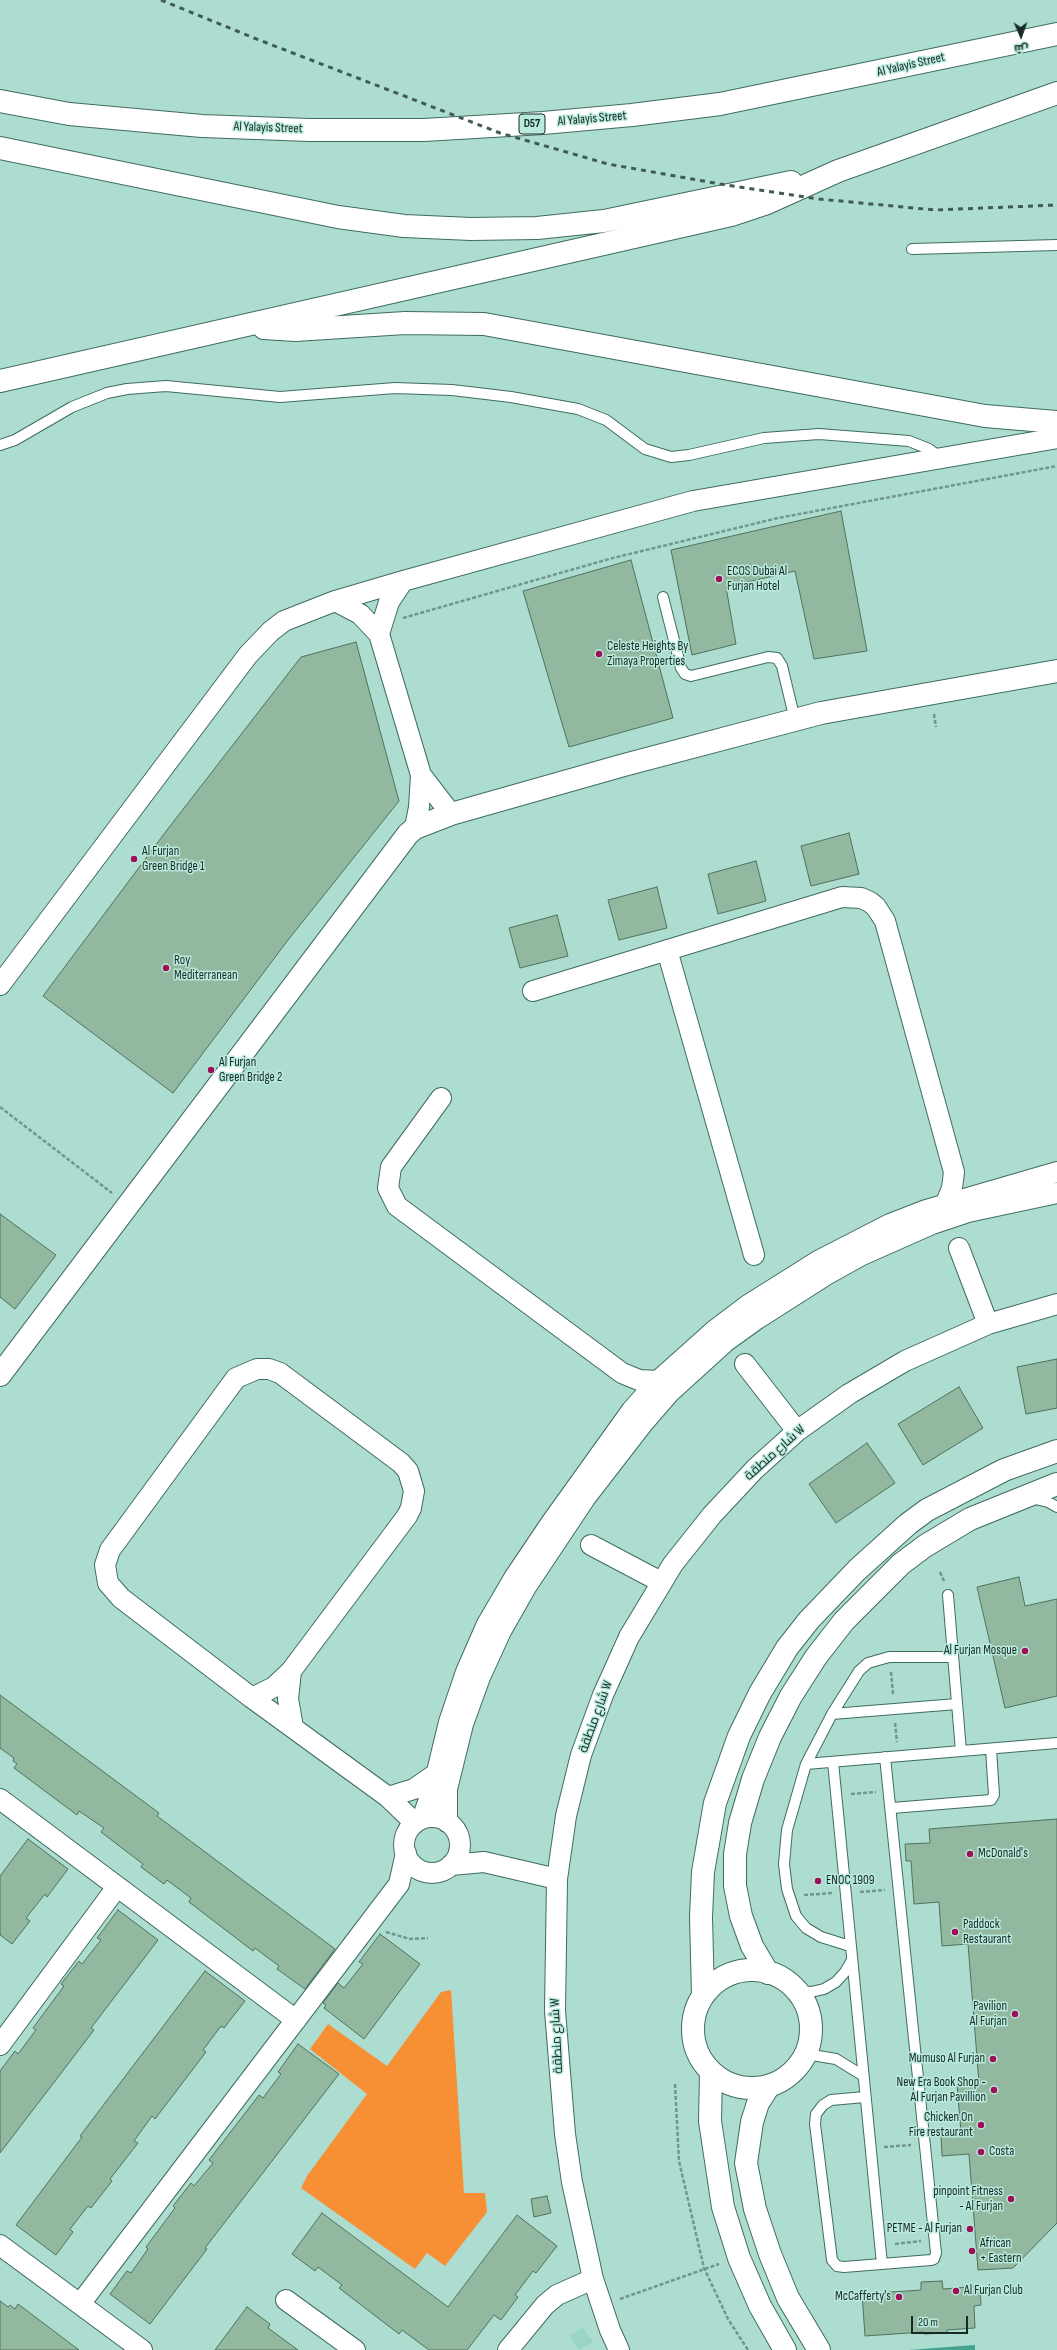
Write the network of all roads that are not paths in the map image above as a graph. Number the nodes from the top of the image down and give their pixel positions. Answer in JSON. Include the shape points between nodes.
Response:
{"nodes":[{"id":1,"x":1057,"y":34,"type":"edge"},
{"id":2,"x":1057,"y":93,"type":"edge"},
{"id":3,"x":0,"y":101,"type":"edge"},
{"id":4,"x":0,"y":148,"type":"edge"},
{"id":5,"x":838,"y":171,"type":"junction"},
{"id":6,"x":1057,"y":245,"type":"edge"},
{"id":7,"x":912,"y":249,"type":"dead end"},
{"id":8,"x":245,"y":325,"type":"junction"},
{"id":9,"x":0,"y":381,"type":"edge"},
{"id":10,"x":1057,"y":422,"type":"edge"},
{"id":11,"x":1057,"y":438,"type":"edge"},
{"id":12,"x":0,"y":445,"type":"edge"},
{"id":13,"x":943,"y":459,"type":"junction"},
{"id":14,"x":403,"y":581,"type":"junction"},
{"id":15,"x":663,"y":597,"type":"dead end"},
{"id":16,"x":334,"y":601,"type":"junction"},
{"id":17,"x":379,"y":634,"type":"junction"},
{"id":18,"x":1057,"y":671,"type":"edge"},
{"id":19,"x":795,"y":720,"type":"junction"},
{"id":20,"x":421,"y":775,"type":"junction"},
{"id":21,"x":451,"y":814,"type":"junction"},
{"id":22,"x":415,"y":828,"type":"junction"},
{"id":23,"x":667,"y":950,"type":"junction"},
{"id":24,"x":0,"y":985,"type":"edge"},
{"id":25,"x":533,"y":991,"type":"dead end"},
{"id":26,"x":441,"y":1098,"type":"dead end"},
{"id":27,"x":954,"y":1172,"type":"junction"},
{"id":28,"x":1057,"y":1172,"type":"edge"},
{"id":29,"x":1057,"y":1193,"type":"edge"},
{"id":30,"x":977,"y":1194,"type":"junction"},
{"id":31,"x":946,"y":1203,"type":"junction"},
{"id":32,"x":959,"y":1248,"type":"dead end"},
{"id":33,"x":754,"y":1255,"type":"dead end"},
{"id":34,"x":1057,"y":1304,"type":"edge"},
{"id":35,"x":988,"y":1324,"type":"junction"},
{"id":36,"x":745,"y":1364,"type":"dead end"},
{"id":37,"x":622,"y":1373,"type":"junction"},
{"id":38,"x":0,"y":1375,"type":"edge"},
{"id":39,"x":658,"y":1381,"type":"junction"},
{"id":40,"x":632,"y":1410,"type":"junction"},
{"id":41,"x":797,"y":1431,"type":"junction"},
{"id":42,"x":1057,"y":1451,"type":"edge"},
{"id":43,"x":1057,"y":1484,"type":"edge"},
{"id":44,"x":1018,"y":1498,"type":"junction"},
{"id":45,"x":1057,"y":1507,"type":"edge"},
{"id":46,"x":591,"y":1545,"type":"dead end"},
{"id":47,"x":661,"y":1582,"type":"junction"},
{"id":48,"x":948,"y":1595,"type":"dead end"},
{"id":49,"x":953,"y":1657,"type":"junction"},
{"id":50,"x":291,"y":1671,"type":"junction"},
{"id":51,"x":252,"y":1698,"type":"junction"},
{"id":52,"x":957,"y":1704,"type":"junction"},
{"id":53,"x":832,"y":1714,"type":"junction"},
{"id":54,"x":293,"y":1727,"type":"junction"},
{"id":55,"x":1057,"y":1743,"type":"edge"},
{"id":56,"x":992,"y":1749,"type":"junction"},
{"id":57,"x":960,"y":1751,"type":"junction"},
{"id":58,"x":885,"y":1757,"type":"junction"},
{"id":59,"x":833,"y":1762,"type":"junction"},
{"id":60,"x":806,"y":1764,"type":"junction"},
{"id":61,"x":437,"y":1773,"type":"junction"},
{"id":62,"x":388,"y":1797,"type":"junction"},
{"id":63,"x":0,"y":1799,"type":"edge"},
{"id":64,"x":892,"y":1808,"type":"junction"},
{"id":65,"x":419,"y":1821,"type":"junction"},
{"id":66,"x":447,"y":1822,"type":"junction"},
{"id":67,"x":460,"y":1844,"type":"junction"},
{"id":68,"x":406,"y":1853,"type":"junction"},
{"id":69,"x":484,"y":1862,"type":"junction"},
{"id":70,"x":451,"y":1865,"type":"junction"},
{"id":71,"x":425,"y":1872,"type":"junction"},
{"id":72,"x":557,"y":1879,"type":"junction"},
{"id":73,"x":399,"y":1884,"type":"junction"},
{"id":74,"x":117,"y":1886,"type":"junction"},
{"id":75,"x":850,"y":1946,"type":"junction"},
{"id":76,"x":852,"y":1960,"type":"junction"},
{"id":77,"x":768,"y":1973,"type":"junction"},
{"id":78,"x":797,"y":1991,"type":"junction"},
{"id":79,"x":703,"y":1996,"type":"junction"},
{"id":80,"x":296,"y":2020,"type":"junction"},
{"id":81,"x":0,"y":2045,"type":"edge"},
{"id":82,"x":806,"y":2054,"type":"junction"},
{"id":83,"x":711,"y":2072,"type":"junction"},
{"id":84,"x":862,"y":2075,"type":"junction"},
{"id":85,"x":769,"y":2086,"type":"junction"},
{"id":86,"x":865,"y":2097,"type":"junction"},
{"id":87,"x":0,"y":2245,"type":"edge"},
{"id":88,"x":882,"y":2264,"type":"junction"},
{"id":89,"x":593,"y":2280,"type":"junction"},
{"id":90,"x":286,"y":2300,"type":"dead end"},
{"id":91,"x":80,"y":2304,"type":"junction"},
{"id":92,"x":142,"y":2350,"type":"edge"},
{"id":93,"x":355,"y":2350,"type":"edge"},
{"id":94,"x":508,"y":2350,"type":"edge"},
{"id":95,"x":619,"y":2350,"type":"edge"},
{"id":96,"x":785,"y":2350,"type":"edge"},
{"id":97,"x":819,"y":2350,"type":"edge"}],
"edges":[{"from":1,"to":3,"type":"main road","name":"Al Yalayis Street","number":"D57","via":[[720,104],[543,124],[424,130],[310,130],[202,126],[69,114]]},
{"from":2,"to":5,"type":"main road"},
{"from":4,"to":5,"type":"main road","via":[[338,217],[404,226],[471,229],[537,228],[604,221]]},
{"from":5,"to":8,"type":"main road","via":[[767,203],[731,215]]},
{"from":6,"to":7,"type":"lane"},
{"from":8,"to":9,"type":"main road"},
{"from":8,"to":10,"type":"main road","via":[[295,330],[405,322],[484,324],[985,416]]},
{"from":11,"to":13,"type":"street"},
{"from":12,"to":13,"type":"lane","via":[[16,440],[72,407],[107,393],[127,389],[166,386],[280,397],[395,388],[452,390],[578,409],[606,420],[645,449],[671,457],[689,456],[764,438],[819,434],[909,440]]},
{"from":13,"to":14,"type":"street","via":[[693,501]]},
{"from":14,"to":16,"type":"street"},
{"from":14,"to":17,"type":"street","via":[[384,614]]},
{"from":15,"to":19,"type":"lane","via":[[685,674],[691,676],[768,657],[777,658],[782,666]]},
{"from":16,"to":17,"type":"street","via":[[360,614]]},
{"from":16,"to":24,"type":"street","via":[[284,621],[259,642]]},
{"from":17,"to":20,"type":"street"},
{"from":18,"to":19,"type":"main road"},
{"from":19,"to":21,"type":"main road"},
{"from":20,"to":21,"type":"street"},
{"from":20,"to":22,"type":"street"},
{"from":21,"to":22,"type":"main road"},
{"from":22,"to":38,"type":"main road"},
{"from":23,"to":25,"type":"street"},
{"from":23,"to":27,"type":"street","via":[[842,897],[856,897],[870,902],[885,921]]},
{"from":23,"to":33,"type":"street"},
{"from":26,"to":37,"type":"street","via":[[391,1167],[388,1181],[392,1200]]},
{"from":27,"to":30,"type":"street","via":[[964,1185]]},
{"from":27,"to":31,"type":"street","via":[[952,1188]]},
{"from":28,"to":30,"type":"street"},
{"from":29,"to":66,"type":"street","via":[[968,1212],[918,1230],[862,1255],[757,1319],[725,1342],[670,1392],[586,1497],[526,1587],[501,1631],[480,1677],[463,1724],[447,1789]]},
{"from":30,"to":31,"type":"street"},
{"from":31,"to":39,"type":"street","via":[[890,1224],[783,1282],[715,1330]]},
{"from":32,"to":35,"type":"street"},
{"from":34,"to":35,"type":"street","name":"شارع منطقة W"},
{"from":35,"to":41,"type":"street","name":"شارع منطقة W","via":[[905,1361],[849,1394]]},
{"from":36,"to":41,"type":"street"},
{"from":37,"to":39,"type":"street","via":[[639,1380]]},
{"from":37,"to":40,"type":"street","via":[[630,1391]]},
{"from":39,"to":40,"type":"street"},
{"from":40,"to":61,"type":"street","via":[[551,1523],[514,1578],[488,1624],[461,1686]]},
{"from":41,"to":47,"type":"street","name":"شارع منطقة W","via":[[755,1469],[712,1515]]},
{"from":42,"to":79,"type":"main road","via":[[1004,1470],[927,1510],[857,1570],[809,1620],[787,1648],[760,1692],[739,1736],[715,1803],[703,1872]]},
{"from":43,"to":44,"type":"main road"},
{"from":44,"to":45,"type":"lane","via":[[1033,1498]]},
{"from":44,"to":77,"type":"main road","via":[[949,1530],[901,1564],[844,1622],[791,1696],[770,1737],[753,1779],[740,1823],[735,1854],[735,1886],[741,1916],[752,1946]]},
{"from":46,"to":47,"type":"street"},
{"from":47,"to":72,"type":"street","name":"شارع منطقة W","via":[[629,1637],[603,1694],[584,1747],[566,1816]]},
{"from":48,"to":49,"type":"lane"},
{"from":49,"to":52,"type":"lane"},
{"from":49,"to":53,"type":"lane","via":[[889,1657],[868,1663]]},
{"from":50,"to":51,"type":"street","via":[[274,1687]]},
{"from":50,"to":51,"type":"street","via":[[407,1516],[414,1500],[414,1491],[408,1471],[401,1463],[280,1372],[257,1369],[236,1378],[110,1550],[105,1565],[108,1583],[121,1598]]},
{"from":50,"to":54,"type":"street","via":[[288,1699]]},
{"from":51,"to":54,"type":"street"},
{"from":52,"to":53,"type":"lane"},
{"from":52,"to":57,"type":"lane"},
{"from":53,"to":60,"type":"lane"},
{"from":54,"to":62,"type":"street"},
{"from":55,"to":56,"type":"lane"},
{"from":56,"to":57,"type":"lane"},
{"from":56,"to":64,"type":"lane","via":[[994,1795],[991,1800]]},
{"from":57,"to":58,"type":"lane"},
{"from":58,"to":59,"type":"lane"},
{"from":58,"to":64,"type":"lane"},
{"from":59,"to":60,"type":"lane"},
{"from":59,"to":75,"type":"lane"},
{"from":60,"to":75,"type":"lane","via":[[787,1830],[784,1864],[787,1889],[796,1916],[806,1928],[821,1937]]},
{"from":61,"to":62,"type":"street","via":[[414,1789]]},
{"from":61,"to":65,"type":"street"},
{"from":62,"to":65,"type":"street"},
{"from":63,"to":74,"type":"street"},
{"from":64,"to":88,"type":"lane","via":[[936,2253],[934,2259]]},
{"from":65,"to":66,"type":"street","via":[[430,1818]]},
{"from":65,"to":68,"type":"street","via":[[406,1837]]},
{"from":66,"to":67,"type":"street","via":[[456,1832]]},
{"from":67,"to":69,"type":"street"},
{"from":67,"to":70,"type":"street","via":[[456,1859]]},
{"from":68,"to":71,"type":"street","via":[[413,1865]]},
{"from":68,"to":73,"type":"street"},
{"from":69,"to":70,"type":"street"},
{"from":69,"to":72,"type":"street"},
{"from":70,"to":71,"type":"street","via":[[442,1871]]},
{"from":71,"to":73,"type":"street"},
{"from":72,"to":89,"type":"street","name":"شارع منطقة W","via":[[555,2011],[559,2077],[572,2182]]},
{"from":73,"to":80,"type":"street"},
{"from":74,"to":80,"type":"street"},
{"from":74,"to":81,"type":"street"},
{"from":75,"to":76,"type":"lane"},
{"from":76,"to":78,"type":"lane","via":[[836,1982],[824,1989],[811,1992]]},
{"from":76,"to":84,"type":"lane"},
{"from":77,"to":78,"type":"main road","via":[[784,1980]]},
{"from":77,"to":79,"type":"main road","via":[[754,1970],[739,1972],[725,1977]]},
{"from":78,"to":82,"type":"main road","via":[[806,2006],[810,2022]]},
{"from":79,"to":83,"type":"main road","via":[[696,2011],[693,2027],[694,2044]]},
{"from":80,"to":91,"type":"street"},
{"from":82,"to":84,"type":"lane","via":[[836,2059]]},
{"from":82,"to":85,"type":"main road","via":[[797,2068]]},
{"from":83,"to":85,"type":"main road","via":[[738,2087]]},
{"from":83,"to":96,"type":"main road","via":[[710,2121],[723,2206],[739,2258],[760,2306]]},
{"from":84,"to":86,"type":"lane"},
{"from":85,"to":97,"type":"main road","via":[[758,2104],[752,2122],[746,2163],[755,2209],[770,2254],[788,2298]]},
{"from":86,"to":88,"type":"lane"},
{"from":86,"to":88,"type":"lane","via":[[831,2100],[816,2114],[815,2124],[832,2260],[840,2267]]},
{"from":87,"to":91,"type":"street"},
{"from":89,"to":94,"type":"street","via":[[572,2287],[551,2300]]},
{"from":89,"to":95,"type":"street","name":"شارع منطقة W"},
{"from":90,"to":93,"type":"street"},
{"from":91,"to":92,"type":"street"}]}
